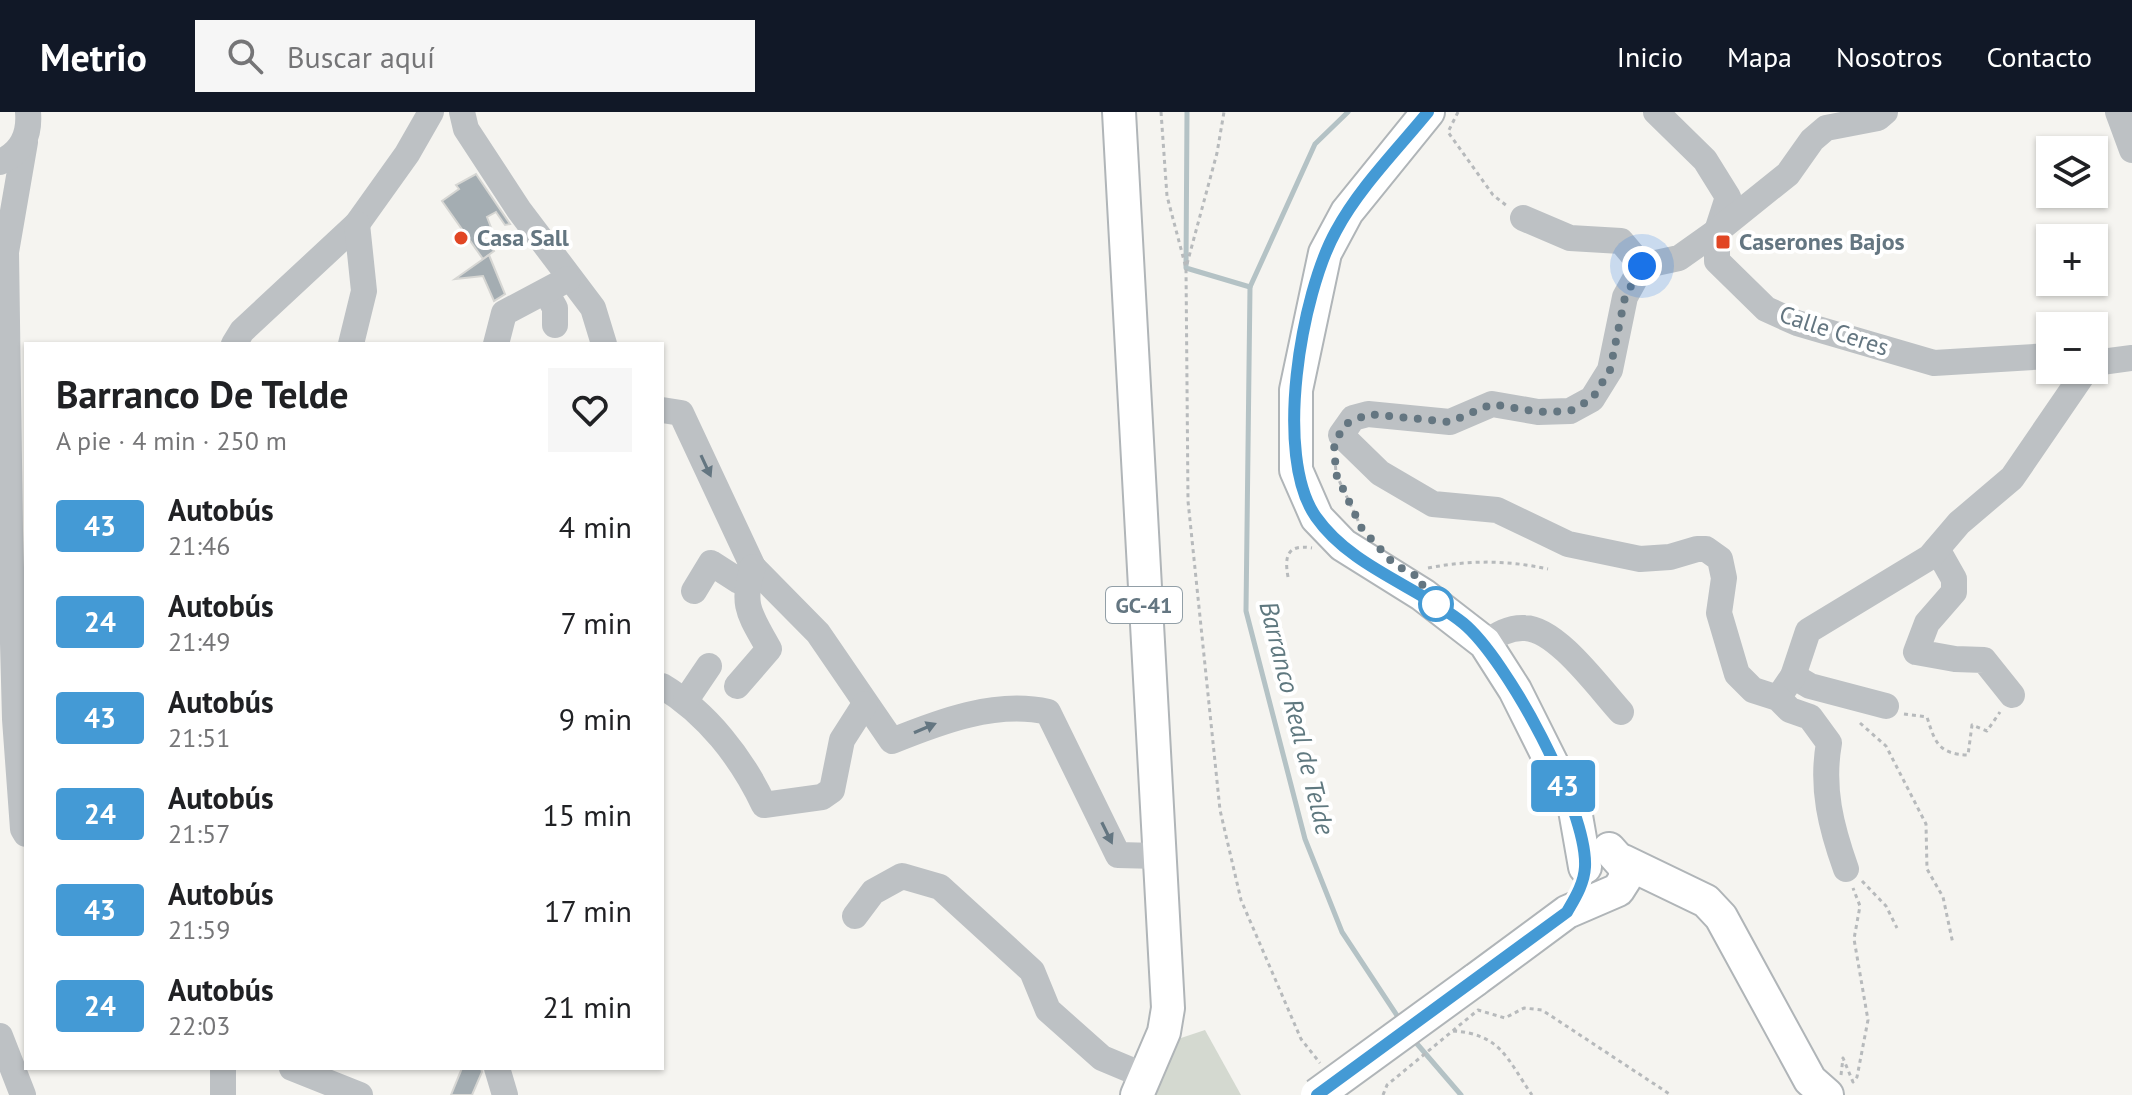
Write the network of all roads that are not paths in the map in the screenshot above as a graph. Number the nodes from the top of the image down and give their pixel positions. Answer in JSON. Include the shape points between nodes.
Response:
{"nodes":[{"id":1,"x":28,"y":112,"type":"edge"},
{"id":2,"x":431,"y":112,"type":"edge"},
{"id":3,"x":462,"y":112,"type":"edge"},
{"id":4,"x":1119,"y":112,"type":"edge"},
{"id":5,"x":1428,"y":112,"type":"edge"},
{"id":6,"x":1656,"y":112,"type":"edge"},
{"id":7,"x":1885,"y":112,"type":"edge"},
{"id":8,"x":2118,"y":112,"type":"edge"},
{"id":9,"x":25,"y":142,"type":"junction"},
{"id":10,"x":2132,"y":150,"type":"edge"},
{"id":11,"x":0,"y":162,"type":"edge"},
{"id":12,"x":1523,"y":218,"type":"road end"},
{"id":13,"x":357,"y":224,"type":"junction"},
{"id":14,"x":1717,"y":231,"type":"junction"},
{"id":15,"x":4,"y":235,"type":"edge"},
{"id":16,"x":1642,"y":266,"type":"junction"},
{"id":17,"x":557,"y":286,"type":"junction"},
{"id":18,"x":555,"y":325,"type":"dead end"},
{"id":19,"x":235,"y":342,"type":"edge"},
{"id":20,"x":351,"y":342,"type":"edge"},
{"id":21,"x":497,"y":342,"type":"edge"},
{"id":22,"x":603,"y":342,"type":"edge"},
{"id":23,"x":2036,"y":357,"type":"edge"},
{"id":24,"x":2132,"y":358,"type":"edge"},
{"id":25,"x":2108,"y":361,"type":"edge"},
{"id":26,"x":2076,"y":384,"type":"edge"},
{"id":27,"x":664,"y":410,"type":"edge"},
{"id":28,"x":12,"y":530,"type":"edge"},
{"id":29,"x":1937,"y":549,"type":"junction"},
{"id":30,"x":753,"y":567,"type":"junction"},
{"id":31,"x":694,"y":591,"type":"dead end"},
{"id":32,"x":1485,"y":643,"type":"junction"},
{"id":33,"x":7,"y":661,"type":"edge"},
{"id":34,"x":709,"y":666,"type":"dead end"},
{"id":35,"x":1793,"y":676,"type":"junction"},
{"id":36,"x":737,"y":686,"type":"dead end"},
{"id":37,"x":664,"y":687,"type":"edge"},
{"id":38,"x":2012,"y":695,"type":"road end"},
{"id":39,"x":1778,"y":698,"type":"junction"},
{"id":40,"x":686,"y":700,"type":"junction"},
{"id":41,"x":865,"y":704,"type":"junction"},
{"id":42,"x":1886,"y":706,"type":"road end"},
{"id":43,"x":1621,"y":712,"type":"dead end"},
{"id":44,"x":16,"y":832,"type":"edge"},
{"id":45,"x":1157,"y":856,"type":"junction"},
{"id":46,"x":1846,"y":869,"type":"road end"},
{"id":47,"x":1605,"y":873,"type":"junction"},
{"id":48,"x":855,"y":916,"type":"dead end"},
{"id":49,"x":0,"y":1036,"type":"edge"},
{"id":50,"x":223,"y":1070,"type":"edge"},
{"id":51,"x":498,"y":1070,"type":"edge"},
{"id":52,"x":311,"y":1077,"type":"edge"},
{"id":53,"x":1322,"y":1084,"type":"edge"},
{"id":54,"x":1140,"y":1089,"type":"edge"},
{"id":55,"x":1823,"y":1091,"type":"edge"},
{"id":56,"x":23,"y":1095,"type":"edge"},
{"id":57,"x":223,"y":1095,"type":"edge"},
{"id":58,"x":360,"y":1095,"type":"edge"},
{"id":59,"x":505,"y":1095,"type":"edge"}],
"edges":[{"from":1,"to":9,"type":"street"},
{"from":2,"to":13,"type":"street"},
{"from":3,"to":17,"type":"street","via":[[466,129]]},
{"from":4,"to":45,"type":"main road","number":"GC-41"},
{"from":5,"to":32,"type":"main road","via":[[1347,212],[1325,253],[1296,390],[1296,470],[1317,518],[1343,545],[1423,595]]},
{"from":6,"to":14,"type":"street","name":"Calle Ceres","via":[[1705,160],[1728,197]]},
{"from":7,"to":14,"type":"street","via":[[1826,128],[1788,174]]},
{"from":8,"to":10,"type":"street"},
{"from":9,"to":11,"type":"street"},
{"from":9,"to":15,"type":"street"},
{"from":12,"to":16,"type":"street","via":[[1570,238],[1621,241]]},
{"from":13,"to":19,"type":"street"},
{"from":13,"to":20,"type":"street","via":[[364,291]]},
{"from":14,"to":16,"type":"street","via":[[1679,258]]},
{"from":14,"to":23,"type":"street","name":"Calle Ceres","via":[[1717,261],[1766,309],[1797,323],[1934,363]]},
{"from":15,"to":28,"type":"street"},
{"from":16,"to":39,"type":"street","via":[[1625,297],[1610,370],[1592,399],[1570,411],[1492,404],[1450,422],[1368,414],[1353,418],[1341,435],[1380,473],[1433,504],[1497,510],[1568,544],[1640,559],[1697,549],[1713,553],[1724,568],[1719,613],[1731,661],[1753,690]]},
{"from":17,"to":18,"type":"street"},
{"from":17,"to":21,"type":"street","via":[[504,313]]},
{"from":17,"to":22,"type":"street","via":[[593,308]]},
{"from":24,"to":25,"type":"street"},
{"from":26,"to":29,"type":"street","via":[[2012,478]]},
{"from":27,"to":30,"type":"street","one_way":true,"via":[[681,413]]},
{"from":28,"to":33,"type":"street"},
{"from":29,"to":35,"type":"street","via":[[1808,631]]},
{"from":29,"to":38,"type":"street","via":[[1954,579],[1954,592],[1927,623],[1916,652],[1984,660]]},
{"from":30,"to":31,"type":"street","via":[[739,581],[711,563]]},
{"from":30,"to":36,"type":"street","via":[[746,607],[769,649]]},
{"from":30,"to":41,"type":"street","via":[[818,633]]},
{"from":32,"to":43,"type":"street","via":[[1506,630],[1526,627],[1548,634]]},
{"from":32,"to":47,"type":"main road","via":[[1515,690]]},
{"from":33,"to":44,"type":"street"},
{"from":34,"to":40,"type":"street"},
{"from":35,"to":39,"type":"street"},
{"from":35,"to":42,"type":"street","via":[[1810,686]]},
{"from":37,"to":40,"type":"street"},
{"from":39,"to":46,"type":"street","via":[[1790,710],[1810,717],[1829,743],[1823,774],[1831,828]]},
{"from":40,"to":41,"type":"street","via":[[746,768],[764,805],[822,797],[832,790],[842,740]]},
{"from":41,"to":45,"type":"street","one_way":true,"via":[[892,741],[944,720],[1026,707],[1048,712],[1118,855]]},
{"from":45,"to":54,"type":"main road","number":"GC-41","via":[[1168,1008],[1164,1032]]},
{"from":47,"to":53,"type":"main road","bridge":true,"via":[[1567,912]]},
{"from":47,"to":55,"type":"main road","via":[[1682,890],[1706,901],[1721,917],[1810,1080]]},
{"from":48,"to":54,"type":"street","via":[[873,892],[902,876],[940,887],[1032,971],[1048,1010]]},
{"from":49,"to":56,"type":"street"},
{"from":50,"to":57,"type":"street"},
{"from":51,"to":59,"type":"street"},
{"from":52,"to":58,"type":"street"}]}
